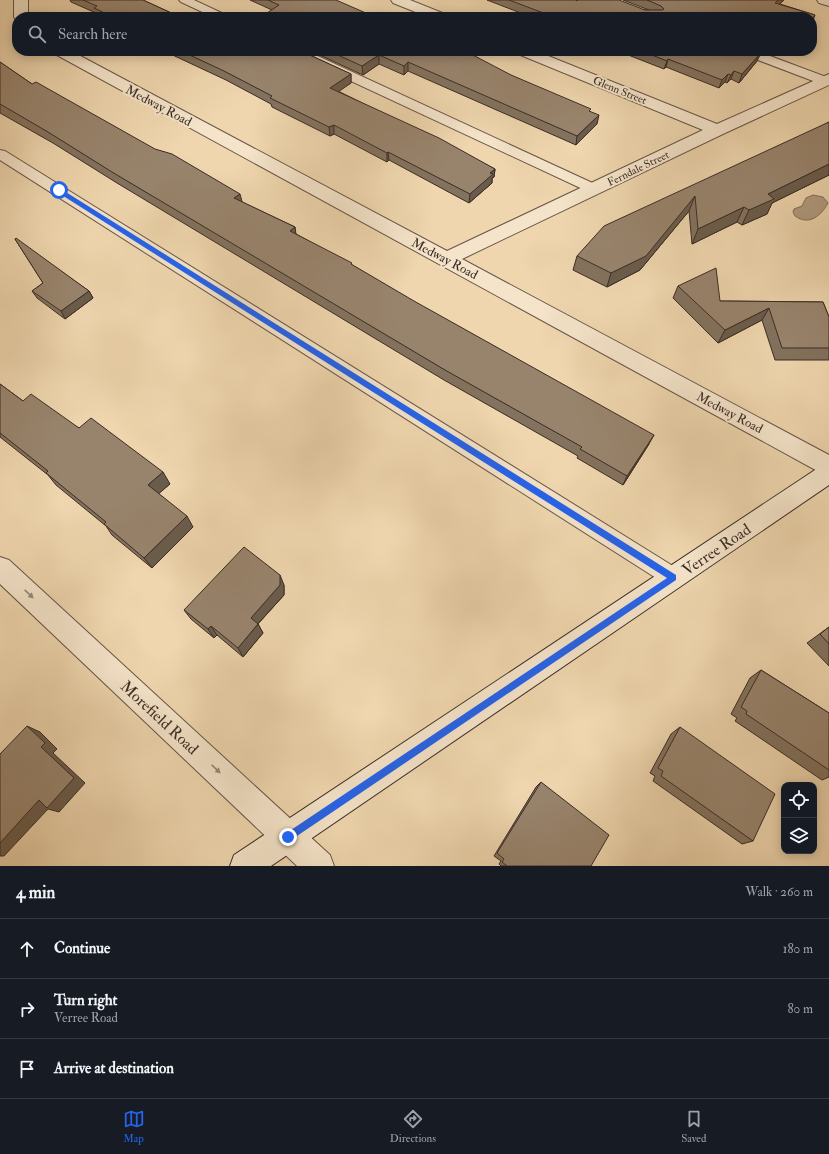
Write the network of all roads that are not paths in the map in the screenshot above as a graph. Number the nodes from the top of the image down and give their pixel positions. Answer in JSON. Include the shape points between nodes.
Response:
{"nodes":[{"id":1,"x":21,"y":0,"type":"edge"},
{"id":2,"x":185,"y":0,"type":"edge"},
{"id":3,"x":398,"y":0,"type":"edge"},
{"id":4,"x":824,"y":0,"type":"edge"},
{"id":5,"x":829,"y":2,"type":"edge"},
{"id":6,"x":21,"y":12,"type":"edge"},
{"id":7,"x":211,"y":12,"type":"edge"},
{"id":8,"x":428,"y":12,"type":"edge"},
{"id":9,"x":69,"y":56,"type":"edge"},
{"id":10,"x":307,"y":56,"type":"edge"},
{"id":11,"x":535,"y":56,"type":"edge"},
{"id":12,"x":760,"y":56,"type":"edge"},
{"id":13,"x":827,"y":80,"type":"edge"},
{"id":14,"x":717,"y":130,"type":"junction"},
{"id":15,"x":0,"y":154,"type":"edge"},
{"id":16,"x":594,"y":189,"type":"junction"},
{"id":17,"x":447,"y":259,"type":"junction"},
{"id":18,"x":829,"y":466,"type":"edge"},
{"id":19,"x":829,"y":473,"type":"edge"},
{"id":20,"x":0,"y":568,"type":"edge"},
{"id":21,"x":674,"y":578,"type":"junction"},
{"id":22,"x":288,"y":837,"type":"junction"},
{"id":23,"x":245,"y":866,"type":"edge"},
{"id":24,"x":320,"y":866,"type":"edge"}],
"edges":[{"from":1,"to":6,"type":"street"},
{"from":2,"to":7,"type":"lane"},
{"from":3,"to":8,"type":"street"},
{"from":4,"to":5,"type":"street"},
{"from":9,"to":17,"type":"street","name":"Medway Road"},
{"from":10,"to":16,"type":"lane"},
{"from":11,"to":14,"type":"street","name":"Glenn Street"},
{"from":12,"to":13,"type":"lane"},
{"from":13,"to":14,"type":"street","name":"Ferndale Street"},
{"from":14,"to":16,"type":"street","name":"Ferndale Street"},
{"from":15,"to":21,"type":"lane"},
{"from":16,"to":17,"type":"street","name":"Ferndale Street"},
{"from":17,"to":18,"type":"street","name":"Medway Road"},
{"from":19,"to":21,"type":"street","name":"Verree Road"},
{"from":20,"to":22,"type":"street","name":"Morefield Road","one_way":true},
{"from":21,"to":22,"type":"street","name":"Verree Road"},
{"from":22,"to":23,"type":"street","name":"Verree Road"},
{"from":22,"to":24,"type":"street","name":"Morefield Road"}]}
